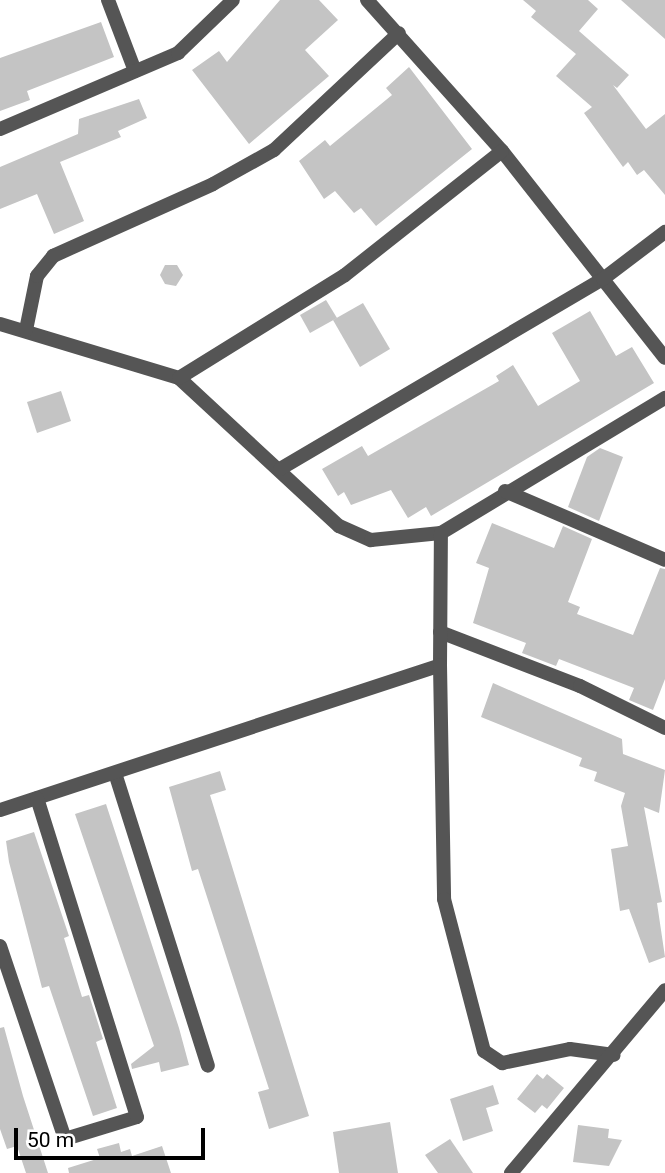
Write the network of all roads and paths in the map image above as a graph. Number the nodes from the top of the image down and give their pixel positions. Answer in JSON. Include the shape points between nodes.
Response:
{"nodes":[{"id":1,"x":108,"y":0,"type":"edge"},
{"id":2,"x":233,"y":0,"type":"edge"},
{"id":3,"x":367,"y":0,"type":"edge"},
{"id":4,"x":399,"y":33,"type":"junction"},
{"id":5,"x":135,"y":71,"type":"junction"},
{"id":6,"x":0,"y":128,"type":"edge"},
{"id":7,"x":502,"y":151,"type":"junction"},
{"id":8,"x":665,"y":232,"type":"edge"},
{"id":9,"x":603,"y":279,"type":"junction"},
{"id":10,"x":0,"y":324,"type":"edge"},
{"id":11,"x":26,"y":330,"type":"junction"},
{"id":12,"x":665,"y":358,"type":"edge"},
{"id":13,"x":179,"y":378,"type":"junction"},
{"id":14,"x":665,"y":398,"type":"edge"},
{"id":15,"x":280,"y":469,"type":"junction"},
{"id":16,"x":505,"y":491,"type":"junction"},
{"id":17,"x":441,"y":533,"type":"junction"},
{"id":18,"x":665,"y":560,"type":"edge"},
{"id":19,"x":440,"y":632,"type":"junction"},
{"id":20,"x":440,"y":665,"type":"junction"},
{"id":21,"x":665,"y":728,"type":"edge"},
{"id":22,"x":115,"y":773,"type":"junction"},
{"id":23,"x":37,"y":798,"type":"junction"},
{"id":24,"x":0,"y":810,"type":"edge"},
{"id":25,"x":0,"y":946,"type":"edge"},
{"id":26,"x":665,"y":990,"type":"edge"},
{"id":27,"x":614,"y":1055,"type":"junction"},
{"id":28,"x":208,"y":1066,"type":"dead end"},
{"id":29,"x":511,"y":1173,"type":"edge"}],
"edges":[{"from":1,"to":5,"type":"street"},
{"from":2,"to":5,"type":"street","via":[[178,53]]},
{"from":3,"to":4,"type":"street"},
{"from":4,"to":7,"type":"street"},
{"from":4,"to":11,"type":"street","via":[[274,150],[213,184],[53,256],[37,276]]},
{"from":5,"to":6,"type":"street"},
{"from":7,"to":9,"type":"street"},
{"from":7,"to":13,"type":"street","via":[[345,275]]},
{"from":8,"to":9,"type":"street"},
{"from":9,"to":12,"type":"street"},
{"from":9,"to":15,"type":"street"},
{"from":10,"to":11,"type":"street"},
{"from":11,"to":13,"type":"street"},
{"from":13,"to":15,"type":"street"},
{"from":14,"to":16,"type":"street"},
{"from":15,"to":17,"type":"street","via":[[339,526],[371,540]]},
{"from":16,"to":17,"type":"street"},
{"from":16,"to":18,"type":"street"},
{"from":17,"to":19,"type":"street"},
{"from":19,"to":20,"type":"street"},
{"from":19,"to":21,"type":"street","via":[[580,686]]},
{"from":20,"to":22,"type":"street"},
{"from":20,"to":27,"type":"street","via":[[444,899],[484,1051],[502,1063],[570,1049]]},
{"from":22,"to":23,"type":"street"},
{"from":22,"to":28,"type":"street"},
{"from":23,"to":24,"type":"street"},
{"from":23,"to":25,"type":"street","via":[[137,1117],[65,1139]]},
{"from":26,"to":27,"type":"street"},
{"from":27,"to":29,"type":"street"}]}
